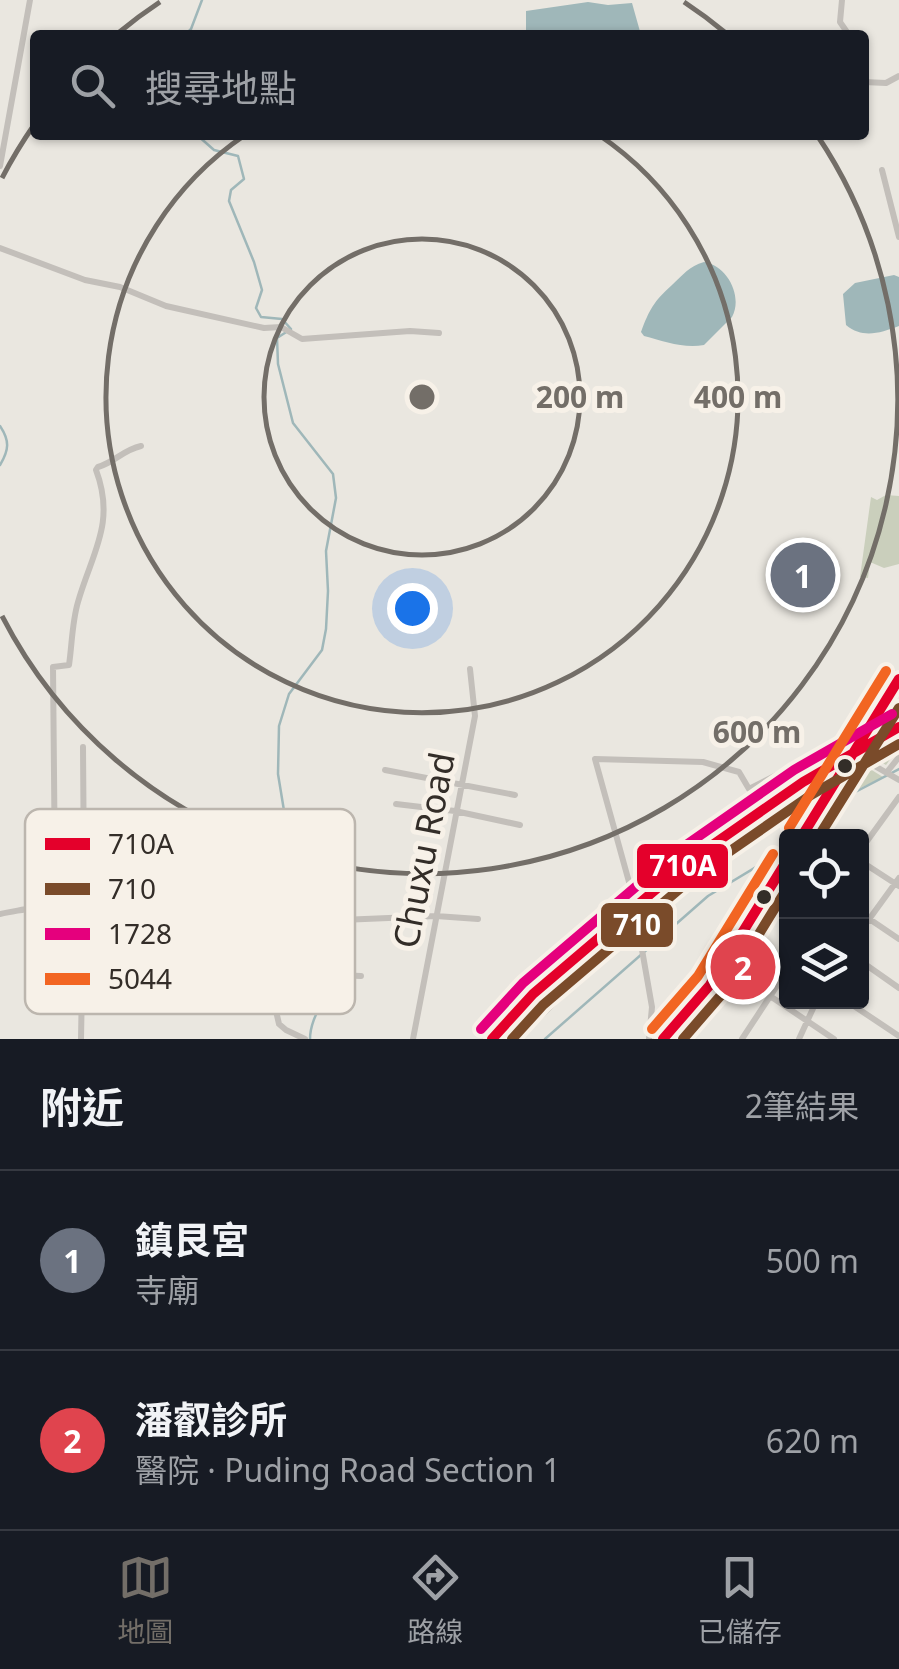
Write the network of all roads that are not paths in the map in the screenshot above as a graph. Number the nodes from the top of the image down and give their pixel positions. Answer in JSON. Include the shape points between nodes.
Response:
{"nodes":[{"id":1,"x":30,"y":0,"type":"edge"},
{"id":2,"x":842,"y":0,"type":"edge"},
{"id":3,"x":846,"y":30,"type":"edge"},
{"id":4,"x":899,"y":76,"type":"edge"},
{"id":5,"x":869,"y":82,"type":"edge"},
{"id":6,"x":0,"y":166,"type":"edge"},
{"id":7,"x":882,"y":170,"type":"dead end"},
{"id":8,"x":899,"y":237,"type":"edge"},
{"id":9,"x":0,"y":248,"type":"edge"},
{"id":10,"x":440,"y":333,"type":"dead end"},
{"id":11,"x":141,"y":446,"type":"dead end"},
{"id":12,"x":470,"y":669,"type":"dead end"},
{"id":13,"x":899,"y":680,"type":"edge"},
{"id":14,"x":899,"y":690,"type":"edge"},
{"id":15,"x":873,"y":728,"type":"junction"},
{"id":16,"x":83,"y":747,"type":"dead end"},
{"id":17,"x":856,"y":756,"type":"junction"},
{"id":18,"x":899,"y":757,"type":"edge"},
{"id":19,"x":385,"y":770,"type":"dead end"},
{"id":20,"x":887,"y":772,"type":"junction"},
{"id":21,"x":899,"y":780,"type":"edge"},
{"id":22,"x":803,"y":782,"type":"tunnel mouth"},
{"id":23,"x":461,"y":784,"type":"junction"},
{"id":24,"x":515,"y":795,"type":"dead end"},
{"id":25,"x":899,"y":797,"type":"edge"},
{"id":26,"x":396,"y":804,"type":"dead end"},
{"id":27,"x":794,"y":806,"type":"tunnel mouth"},
{"id":28,"x":54,"y":809,"type":"edge"},
{"id":29,"x":83,"y":809,"type":"edge"},
{"id":30,"x":456,"y":811,"type":"junction"},
{"id":31,"x":767,"y":814,"type":"junction"},
{"id":32,"x":520,"y":825,"type":"dead end"},
{"id":33,"x":810,"y":829,"type":"edge"},
{"id":34,"x":869,"y":838,"type":"edge"},
{"id":35,"x":869,"y":866,"type":"edge"},
{"id":36,"x":779,"y":874,"type":"edge"},
{"id":37,"x":898,"y":882,"type":"edge"},
{"id":38,"x":779,"y":883,"type":"edge"},
{"id":39,"x":25,"y":909,"type":"edge"},
{"id":40,"x":869,"y":912,"type":"edge"},
{"id":41,"x":0,"y":914,"type":"edge"},
{"id":42,"x":436,"y":916,"type":"junction"},
{"id":43,"x":355,"y":919,"type":"edge"},
{"id":44,"x":478,"y":919,"type":"dead end"},
{"id":45,"x":869,"y":919,"type":"edge"},
{"id":46,"x":899,"y":939,"type":"edge"},
{"id":47,"x":869,"y":967,"type":"edge"},
{"id":48,"x":355,"y":976,"type":"edge"},
{"id":49,"x":360,"y":976,"type":"dead end"},
{"id":50,"x":779,"y":982,"type":"edge"},
{"id":51,"x":899,"y":988,"type":"edge"},
{"id":52,"x":770,"y":996,"type":"junction"},
{"id":53,"x":812,"y":1009,"type":"edge"},
{"id":54,"x":858,"y":1009,"type":"edge"},
{"id":55,"x":81,"y":1014,"type":"edge"},
{"id":56,"x":276,"y":1014,"type":"edge"},
{"id":57,"x":806,"y":1020,"type":"junction"},
{"id":58,"x":669,"y":1035,"type":"edge"},
{"id":59,"x":898,"y":1036,"type":"edge"},
{"id":60,"x":81,"y":1039,"type":"edge"},
{"id":61,"x":305,"y":1039,"type":"edge"},
{"id":62,"x":413,"y":1039,"type":"edge"},
{"id":63,"x":492,"y":1039,"type":"edge"},
{"id":64,"x":513,"y":1039,"type":"edge"},
{"id":65,"x":648,"y":1039,"type":"edge"},
{"id":66,"x":689,"y":1039,"type":"edge"},
{"id":67,"x":742,"y":1039,"type":"edge"},
{"id":68,"x":799,"y":1039,"type":"edge"},
{"id":69,"x":834,"y":1039,"type":"edge"}],
"edges":[{"from":1,"to":6,"type":"street"},
{"from":2,"to":3,"type":"street"},
{"from":4,"to":5,"type":"street"},
{"from":7,"to":8,"type":"street"},
{"from":9,"to":10,"type":"street","via":[[166,306],[276,326],[302,339]]},
{"from":11,"to":28,"type":"street","via":[[96,470],[104,498],[100,541],[77,606],[69,666],[53,667]]},
{"from":12,"to":23,"type":"street","name":"Chuxu Road","via":[[474,716]]},
{"from":13,"to":15,"type":"street"},
{"from":14,"to":15,"type":"street"},
{"from":15,"to":17,"type":"street"},
{"from":15,"to":65,"type":"street","bridge":true,"via":[[749,789],[739,772],[703,762],[595,759],[641,944],[652,1006]]},
{"from":16,"to":29,"type":"street"},
{"from":17,"to":20,"type":"street"},
{"from":17,"to":33,"type":"street"},
{"from":18,"to":20,"type":"street"},
{"from":19,"to":23,"type":"street"},
{"from":20,"to":21,"type":"street"},
{"from":22,"to":31,"type":"highway"},
{"from":23,"to":24,"type":"street"},
{"from":23,"to":30,"type":"street","name":"Chuxu Road"},
{"from":25,"to":34,"type":"street"},
{"from":26,"to":30,"type":"street"},
{"from":27,"to":31,"type":"highway"},
{"from":30,"to":32,"type":"street"},
{"from":30,"to":42,"type":"street","name":"Chuxu Road"},
{"from":31,"to":63,"type":"highway","via":[[714,843],[652,891],[533,994]]},
{"from":31,"to":64,"type":"highway"},
{"from":35,"to":37,"type":"street"},
{"from":36,"to":58,"type":"street","via":[[710,985]]},
{"from":37,"to":40,"type":"street"},
{"from":38,"to":58,"type":"street","via":[[716,986]]},
{"from":39,"to":41,"type":"street"},
{"from":42,"to":43,"type":"street"},
{"from":42,"to":44,"type":"street"},
{"from":42,"to":62,"type":"street","name":"Chuxu Road"},
{"from":45,"to":46,"type":"street"},
{"from":47,"to":51,"type":"street"},
{"from":48,"to":49,"type":"street"},
{"from":50,"to":52,"type":"street"},
{"from":52,"to":57,"type":"street"},
{"from":52,"to":67,"type":"street"},
{"from":53,"to":57,"type":"street"},
{"from":54,"to":59,"type":"street"},
{"from":55,"to":60,"type":"street"},
{"from":56,"to":61,"type":"street","via":[[279,1024]]},
{"from":57,"to":68,"type":"street"},
{"from":57,"to":69,"type":"street"},
{"from":58,"to":66,"type":"street"}]}
